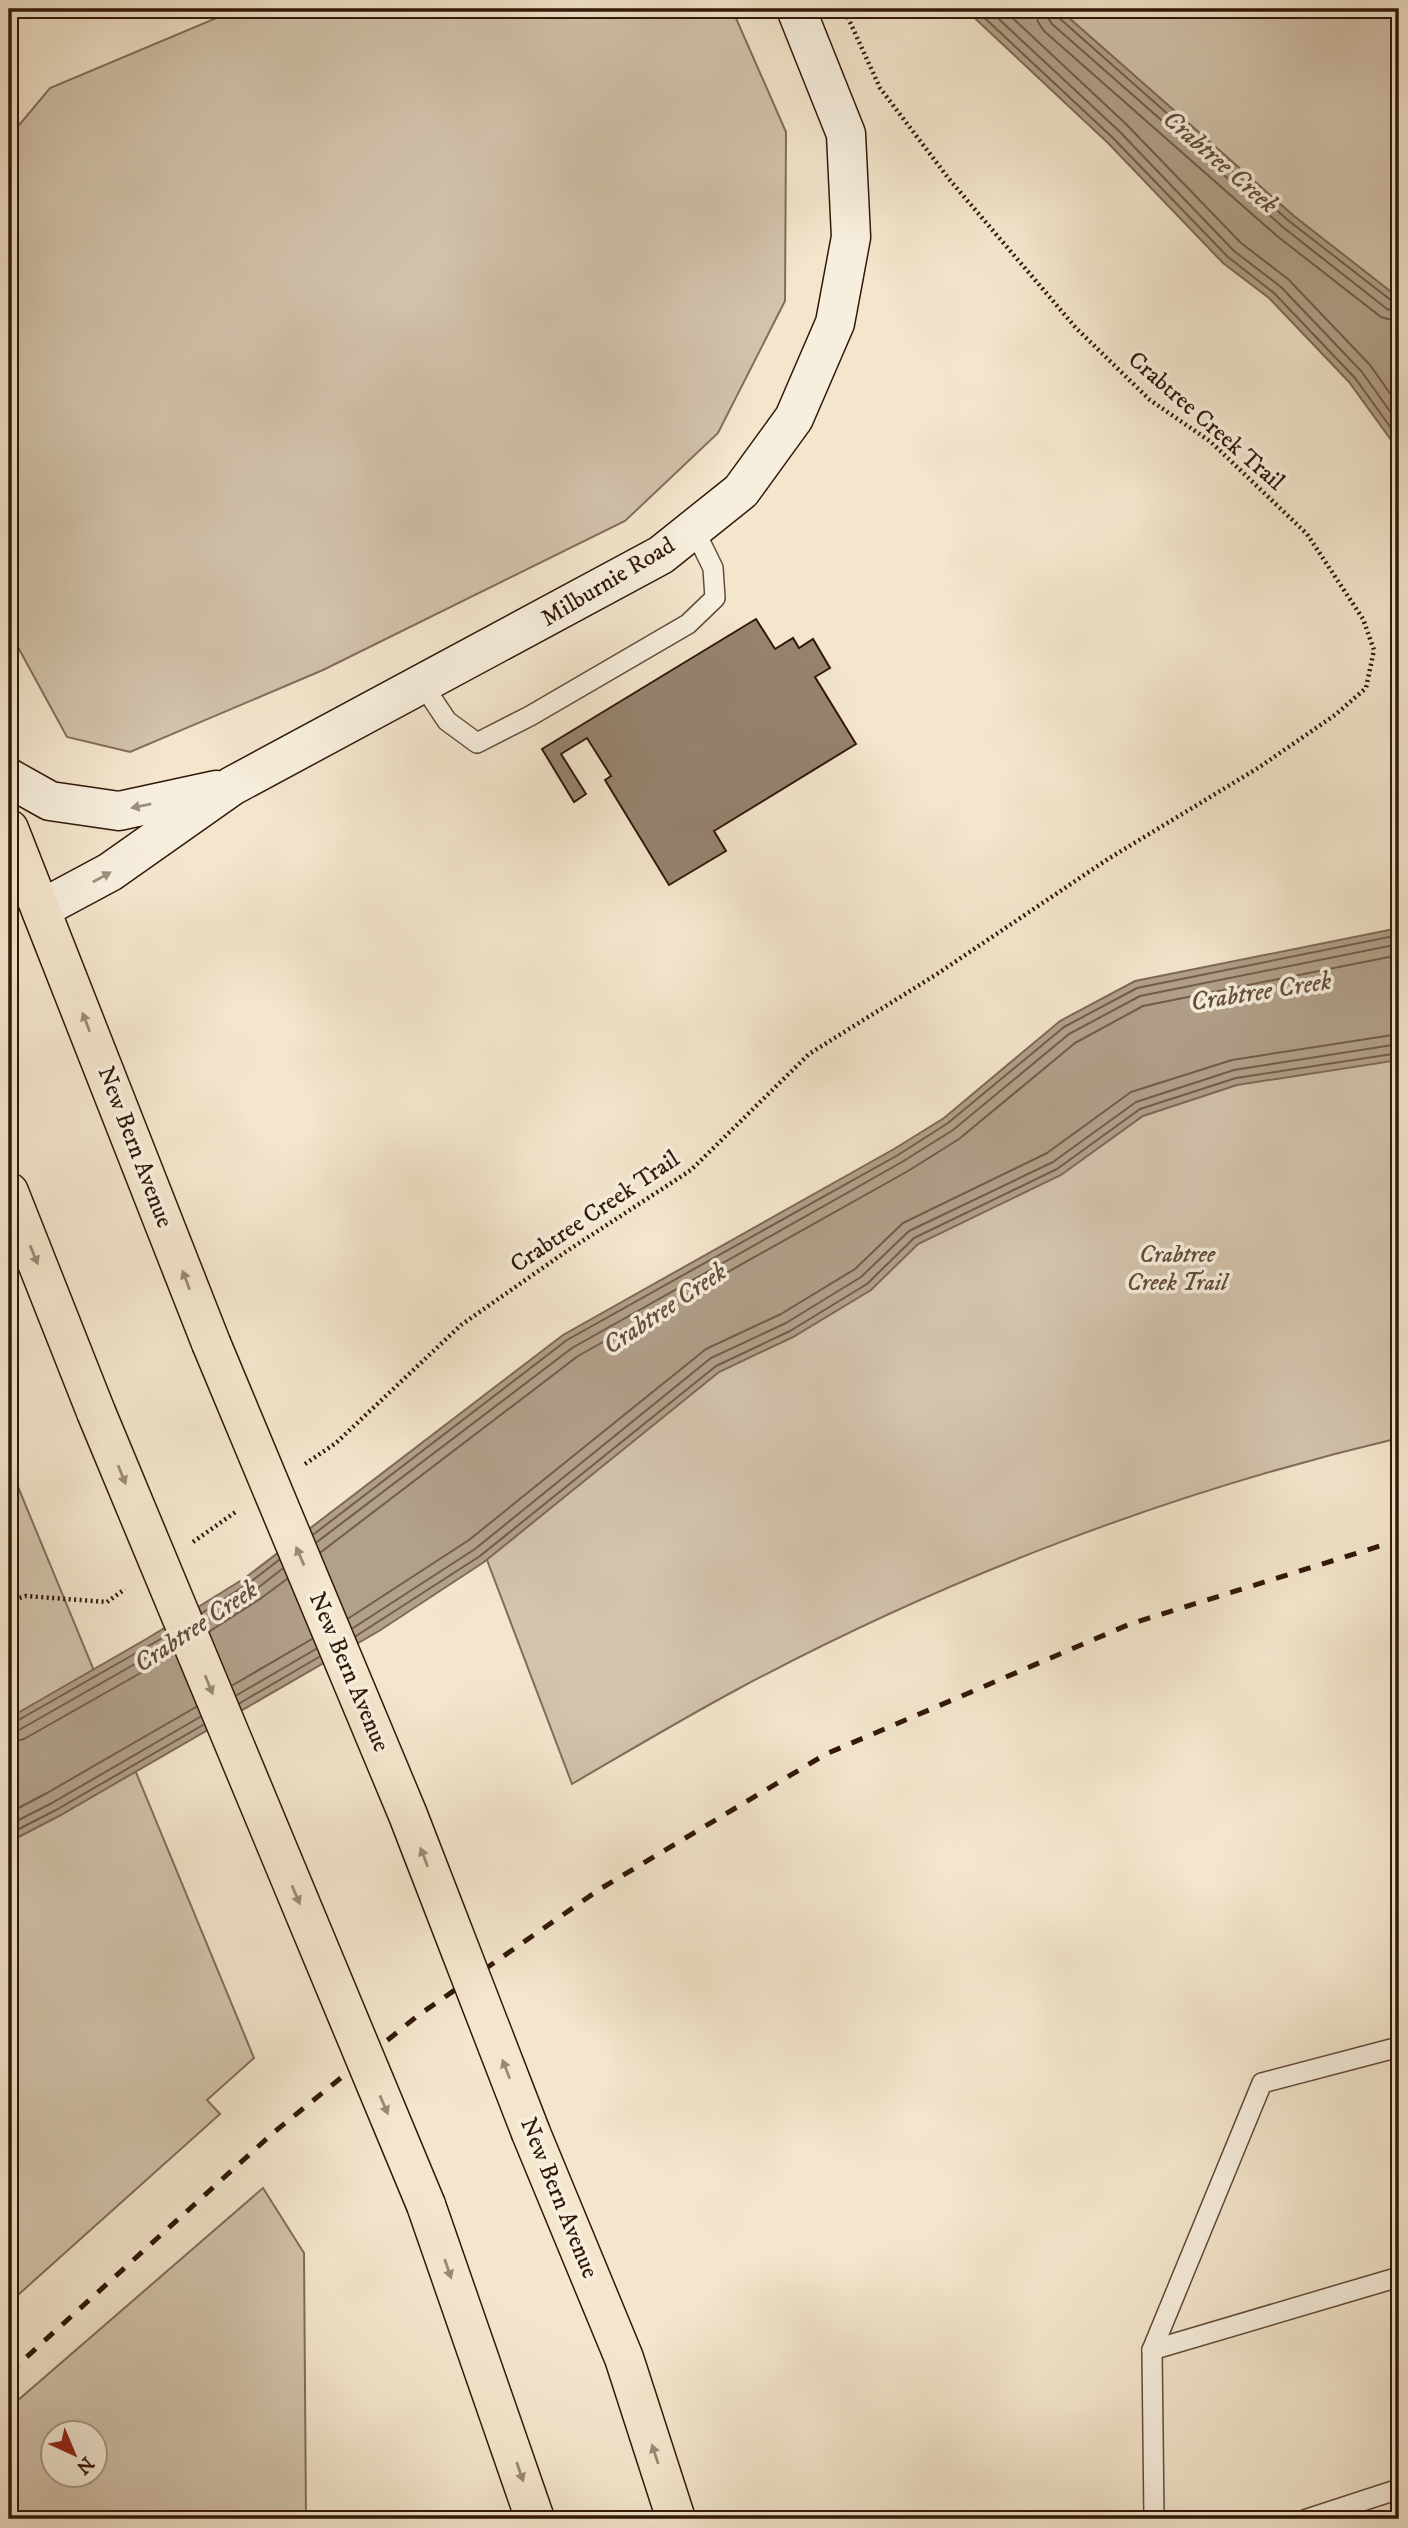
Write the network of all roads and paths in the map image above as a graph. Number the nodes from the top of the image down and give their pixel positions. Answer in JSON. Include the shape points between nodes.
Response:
{"nodes":[{"id":1,"x":796,"y":9,"type":"edge"},
{"id":2,"x":844,"y":9,"type":"edge"},
{"id":3,"x":694,"y":529,"type":"junction"},
{"id":4,"x":423,"y":685,"type":"junction"},
{"id":5,"x":9,"y":778,"type":"edge"},
{"id":6,"x":232,"y":786,"type":"junction"},
{"id":7,"x":9,"y":829,"type":"edge"},
{"id":8,"x":25,"y":907,"type":"edge"},
{"id":9,"x":9,"y":1192,"type":"edge"},
{"id":10,"x":336,"y":1443,"type":"dead end"},
{"id":11,"x":1399,"y":2047,"type":"edge"},
{"id":12,"x":1399,"y":2277,"type":"edge"},
{"id":13,"x":1152,"y":2350,"type":"junction"},
{"id":14,"x":1399,"y":2489,"type":"edge"},
{"id":15,"x":535,"y":2519,"type":"edge"},
{"id":16,"x":676,"y":2519,"type":"edge"},
{"id":17,"x":1154,"y":2519,"type":"edge"},
{"id":18,"x":1307,"y":2519,"type":"edge"}],
"edges":[{"from":1,"to":3,"type":"street","name":"Milburnie Road","via":[[846,134],[851,237],[835,323],[794,418],[741,491]]},
{"from":2,"to":10,"type":"path","name":"Crabtree Creek Trail","via":[[880,88],[1076,328],[1150,400],[1211,442],[1307,534],[1363,619],[1374,650],[1366,688],[1258,768],[1108,859],[809,1054],[691,1170],[461,1325]]},
{"from":3,"to":4,"type":"street","name":"Milburnie Road","via":[[661,555]]},
{"from":3,"to":4,"type":"lane","via":[[713,568],[715,598],[688,624],[642,652],[477,743],[447,721]]},
{"from":4,"to":6,"type":"street","name":"Milburnie Road"},
{"from":6,"to":5,"type":"street","name":"Milburnie Road","one_way":true,"via":[[119,811],[50,801]]},
{"from":8,"to":6,"type":"street","name":"Milburnie Road","one_way":true,"via":[[110,873]]},
{"from":7,"to":8,"type":"main road","name":"New Bern Avenue"},
{"from":16,"to":8,"type":"main road","name":"New Bern Avenue","one_way":true,"bridge":true,"via":[[625,2358],[531,2133],[408,1815]]},
{"from":9,"to":15,"type":"main road","one_way":true,"bridge":true,"via":[[426,2205]]},
{"from":11,"to":13,"type":"lane","via":[[1262,2083]]},
{"from":12,"to":13,"type":"lane"},
{"from":13,"to":17,"type":"lane"},
{"from":14,"to":18,"type":"lane"}]}
